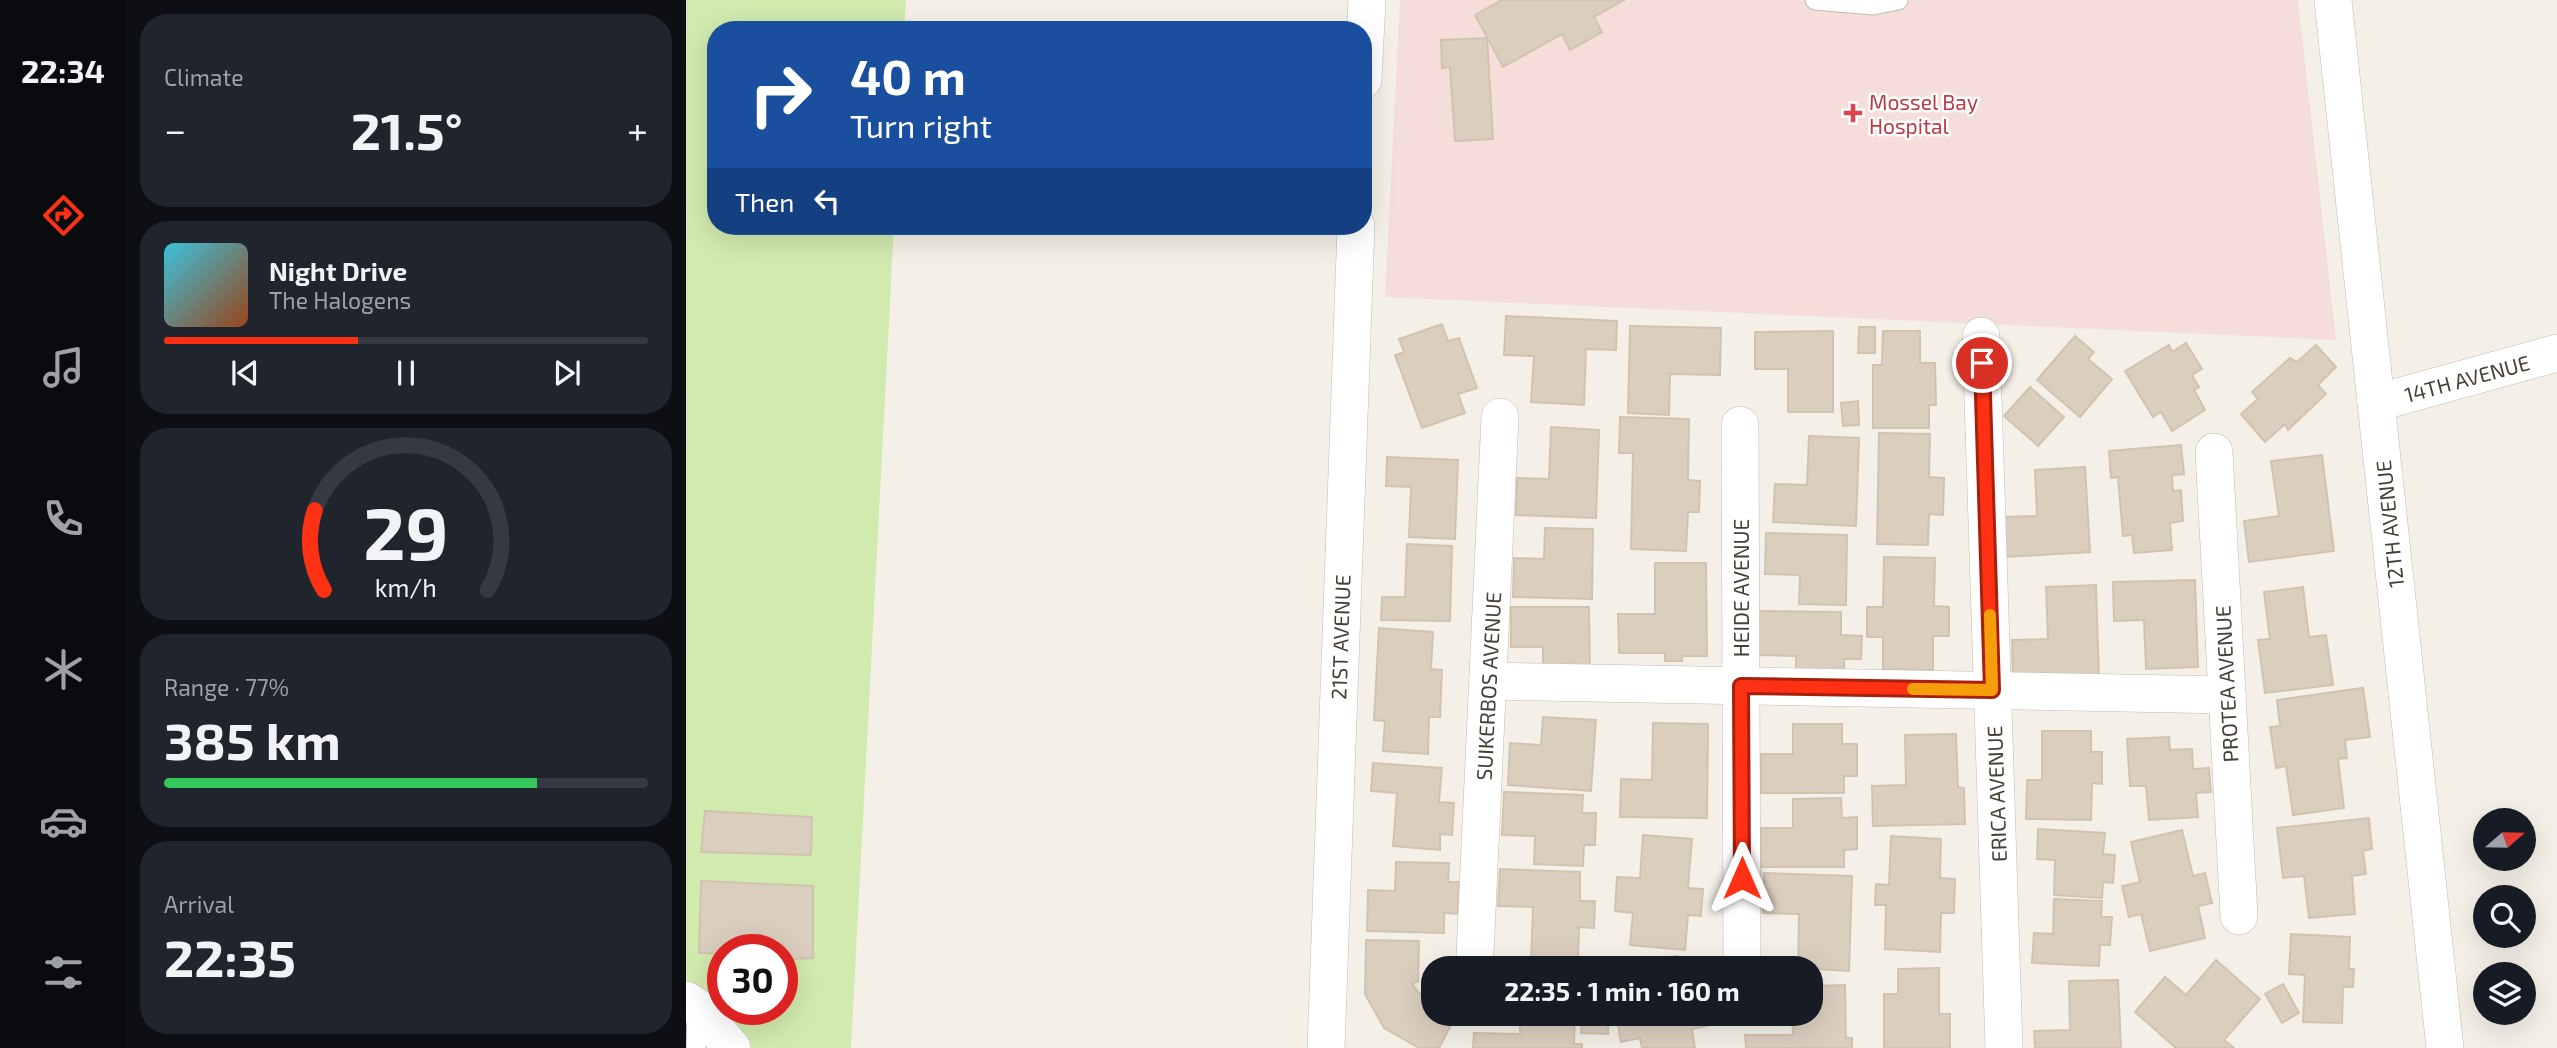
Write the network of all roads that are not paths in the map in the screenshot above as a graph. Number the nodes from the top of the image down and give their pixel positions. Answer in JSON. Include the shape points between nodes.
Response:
{"nodes":[{"id":1,"x":1367,"y":0,"type":"edge"},
{"id":2,"x":1815,"y":0,"type":"edge"},
{"id":3,"x":1898,"y":0,"type":"edge"},
{"id":4,"x":2333,"y":0,"type":"edge"},
{"id":5,"x":1366,"y":21,"type":"edge"},
{"id":6,"x":1356,"y":235,"type":"edge"},
{"id":7,"x":1981,"y":336,"type":"dead end"},
{"id":8,"x":2557,"y":353,"type":"edge"},
{"id":9,"x":2376,"y":403,"type":"junction"},
{"id":10,"x":1500,"y":417,"type":"dead end"},
{"id":11,"x":1740,"y":425,"type":"dead end"},
{"id":12,"x":2214,"y":452,"type":"dead end"},
{"id":13,"x":1488,"y":681,"type":"junction"},
{"id":14,"x":1741,"y":686,"type":"junction"},
{"id":15,"x":1992,"y":690,"type":"junction"},
{"id":16,"x":2227,"y":695,"type":"junction"},
{"id":17,"x":2239,"y":916,"type":"dead end"},
{"id":18,"x":1475,"y":954,"type":"dead end"},
{"id":19,"x":1742,"y":956,"type":"edge"},
{"id":20,"x":692,"y":1003,"type":"edge"},
{"id":21,"x":2004,"y":1045,"type":"edge"},
{"id":22,"x":696,"y":1048,"type":"edge"},
{"id":23,"x":732,"y":1048,"type":"edge"},
{"id":24,"x":1326,"y":1048,"type":"edge"},
{"id":25,"x":2445,"y":1048,"type":"edge"}],
"edges":[{"from":1,"to":5,"type":"street"},
{"from":2,"to":3,"type":"lane","via":[[1873,5]]},
{"from":4,"to":9,"type":"street","name":"12TH AVENUE"},
{"from":6,"to":24,"type":"street","name":"21ST AVENUE"},
{"from":7,"to":15,"type":"street","name":"ERICA AVENUE"},
{"from":8,"to":9,"type":"street","name":"14TH AVENUE"},
{"from":9,"to":25,"type":"street","name":"12TH AVENUE"},
{"from":10,"to":13,"type":"street","name":"SUIKERBOS AVENUE"},
{"from":11,"to":14,"type":"street","name":"HEIDE AVENUE"},
{"from":12,"to":16,"type":"street","name":"PROTEA AVENUE"},
{"from":13,"to":14,"type":"street"},
{"from":13,"to":18,"type":"street","name":"SUIKERBOS AVENUE"},
{"from":14,"to":15,"type":"street"},
{"from":14,"to":19,"type":"street","name":"HEIDE AVENUE"},
{"from":15,"to":16,"type":"street"},
{"from":15,"to":21,"type":"street","name":"ERICA AVENUE"},
{"from":16,"to":17,"type":"street","name":"PROTEA AVENUE"},
{"from":20,"to":22,"type":"lane"},
{"from":20,"to":23,"type":"street"}]}
